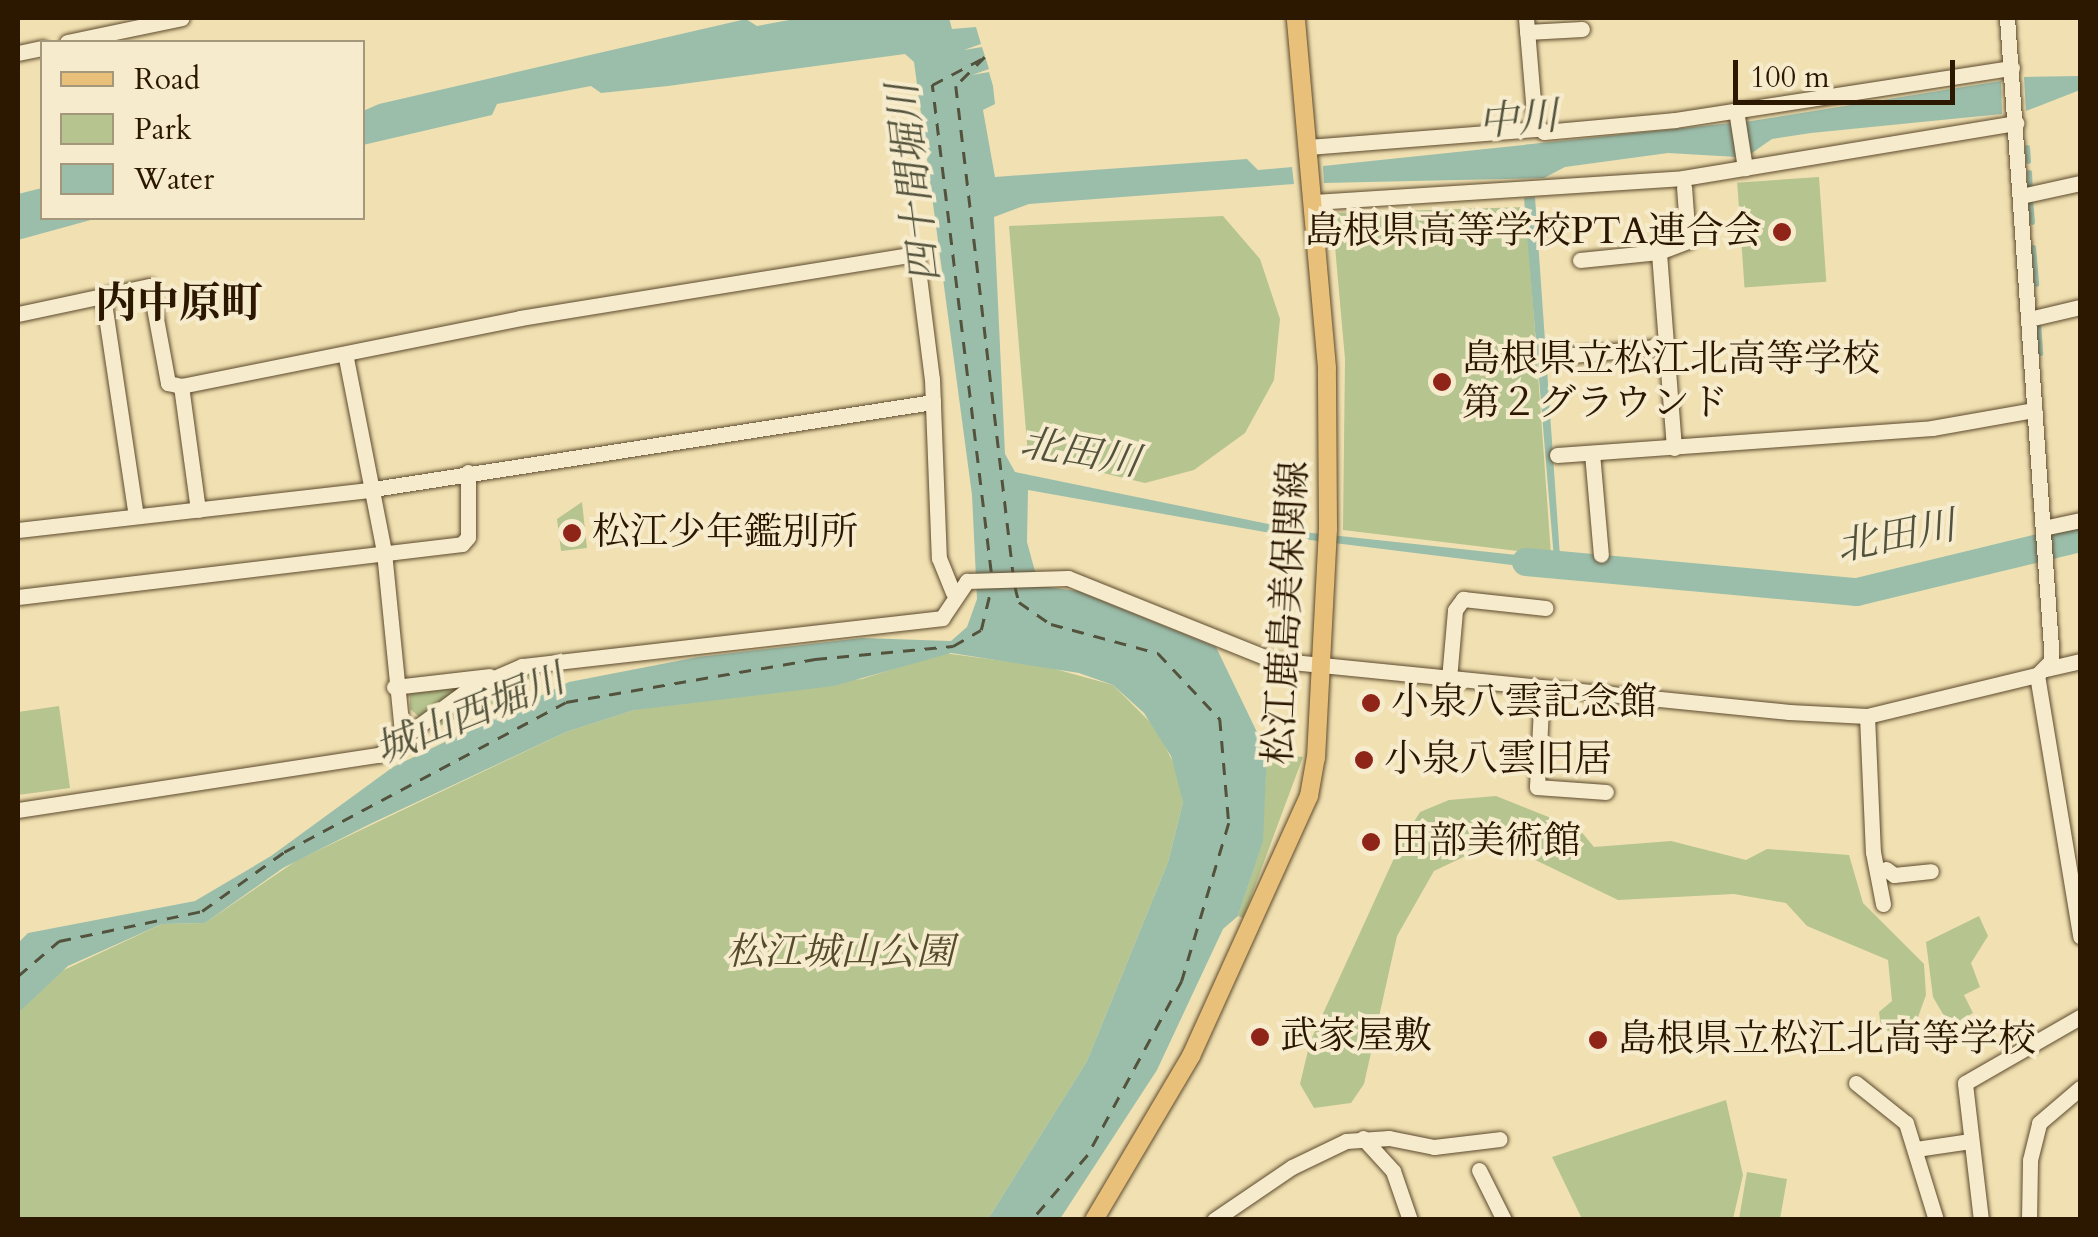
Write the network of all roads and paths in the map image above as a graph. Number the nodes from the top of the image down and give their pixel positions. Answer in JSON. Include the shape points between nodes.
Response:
{"nodes":[{"id":1,"x":89,"y":18,"type":"edge"},
{"id":2,"x":182,"y":18,"type":"edge"},
{"id":3,"x":1296,"y":18,"type":"edge"},
{"id":4,"x":2007,"y":18,"type":"edge"},
{"id":5,"x":1527,"y":25,"type":"edge"},
{"id":6,"x":1582,"y":30,"type":"dead end"},
{"id":7,"x":93,"y":36,"type":"junction"},
{"id":8,"x":78,"y":40,"type":"edge"},
{"id":9,"x":2012,"y":71,"type":"junction"},
{"id":10,"x":1736,"y":113,"type":"junction"},
{"id":11,"x":2015,"y":120,"type":"junction"},
{"id":12,"x":1530,"y":132,"type":"junction"},
{"id":13,"x":1308,"y":149,"type":"junction"},
{"id":14,"x":1745,"y":165,"type":"junction"},
{"id":15,"x":2080,"y":183,"type":"edge"},
{"id":16,"x":1684,"y":188,"type":"dead end"},
{"id":17,"x":2021,"y":196,"type":"junction"},
{"id":18,"x":1314,"y":200,"type":"junction"},
{"id":19,"x":1660,"y":252,"type":"junction"},
{"id":20,"x":1580,"y":260,"type":"dead end"},
{"id":21,"x":103,"y":296,"type":"junction"},
{"id":22,"x":2080,"y":306,"type":"edge"},
{"id":23,"x":18,"y":314,"type":"edge"},
{"id":24,"x":2029,"y":320,"type":"junction"},
{"id":25,"x":1667,"y":346,"type":"junction"},
{"id":26,"x":1552,"y":357,"type":"dead end"},
{"id":27,"x":346,"y":358,"type":"junction"},
{"id":28,"x":181,"y":386,"type":"junction"},
{"id":29,"x":934,"y":402,"type":"junction"},
{"id":30,"x":2034,"y":410,"type":"junction"},
{"id":31,"x":1674,"y":448,"type":"junction"},
{"id":32,"x":1592,"y":453,"type":"junction"},
{"id":33,"x":1557,"y":455,"type":"dead end"},
{"id":34,"x":468,"y":472,"type":"junction"},
{"id":35,"x":368,"y":490,"type":"junction"},
{"id":36,"x":198,"y":510,"type":"junction"},
{"id":37,"x":136,"y":516,"type":"junction"},
{"id":38,"x":2080,"y":520,"type":"edge"},
{"id":39,"x":18,"y":530,"type":"edge"},
{"id":40,"x":2044,"y":543,"type":"junction"},
{"id":41,"x":384,"y":552,"type":"junction"},
{"id":42,"x":1601,"y":555,"type":"dead end"},
{"id":43,"x":953,"y":592,"type":"junction"},
{"id":44,"x":18,"y":597,"type":"edge"},
{"id":45,"x":1546,"y":608,"type":"dead end"},
{"id":46,"x":2080,"y":661,"type":"edge"},
{"id":47,"x":1322,"y":666,"type":"junction"},
{"id":48,"x":2041,"y":672,"type":"junction"},
{"id":49,"x":490,"y":676,"type":"junction"},
{"id":50,"x":1449,"y":679,"type":"junction"},
{"id":51,"x":394,"y":687,"type":"junction"},
{"id":52,"x":1542,"y":688,"type":"junction"},
{"id":53,"x":1866,"y":716,"type":"junction"},
{"id":54,"x":403,"y":743,"type":"junction"},
{"id":55,"x":1606,"y":792,"type":"dead end"},
{"id":56,"x":18,"y":810,"type":"edge"},
{"id":57,"x":1914,"y":862,"type":"dead end"},
{"id":58,"x":1883,"y":869,"type":"junction"},
{"id":59,"x":1930,"y":872,"type":"dead end"},
{"id":60,"x":1883,"y":904,"type":"dead end"},
{"id":61,"x":2080,"y":936,"type":"edge"},
{"id":62,"x":2080,"y":1017,"type":"edge"},
{"id":63,"x":1856,"y":1083,"type":"dead end"},
{"id":64,"x":2080,"y":1088,"type":"edge"},
{"id":65,"x":1364,"y":1138,"type":"junction"},
{"id":66,"x":1500,"y":1139,"type":"dead end"},
{"id":67,"x":1970,"y":1141,"type":"junction"},
{"id":68,"x":1916,"y":1149,"type":"junction"},
{"id":69,"x":1479,"y":1170,"type":"dead end"},
{"id":70,"x":1094,"y":1220,"type":"edge"},
{"id":71,"x":1214,"y":1220,"type":"edge"},
{"id":72,"x":1410,"y":1220,"type":"edge"},
{"id":73,"x":1504,"y":1220,"type":"edge"},
{"id":74,"x":1936,"y":1220,"type":"edge"},
{"id":75,"x":1981,"y":1220,"type":"edge"},
{"id":76,"x":2030,"y":1220,"type":"edge"}],
"edges":[{"from":1,"to":7,"type":"street"},
{"from":2,"to":7,"type":"street"},
{"from":3,"to":13,"type":"main road","name":"松江鹿島美保関線"},
{"from":4,"to":9,"type":"street"},
{"from":5,"to":6,"type":"street"},
{"from":5,"to":12,"type":"street"},
{"from":7,"to":8,"type":"street"},
{"from":9,"to":10,"type":"street"},
{"from":9,"to":11,"type":"street"},
{"from":10,"to":12,"type":"street"},
{"from":10,"to":14,"type":"street"},
{"from":11,"to":14,"type":"street"},
{"from":11,"to":17,"type":"street"},
{"from":12,"to":13,"type":"street"},
{"from":13,"to":18,"type":"main road","name":"松江鹿島美保関線"},
{"from":14,"to":18,"type":"street","via":[[1533,190]]},
{"from":15,"to":17,"type":"street"},
{"from":16,"to":19,"type":"street","via":[[1688,242]]},
{"from":17,"to":24,"type":"street"},
{"from":18,"to":47,"type":"main road","name":"松江鹿島美保関線","via":[[1326,368]]},
{"from":19,"to":20,"type":"street"},
{"from":19,"to":25,"type":"street"},
{"from":21,"to":23,"type":"street"},
{"from":21,"to":28,"type":"street","via":[[150,286],[168,383]]},
{"from":21,"to":37,"type":"street"},
{"from":22,"to":24,"type":"street"},
{"from":24,"to":30,"type":"street"},
{"from":25,"to":26,"type":"street"},
{"from":25,"to":31,"type":"street"},
{"from":27,"to":28,"type":"street"},
{"from":27,"to":29,"type":"street","via":[[354,350],[462,328],[907,255],[917,261]]},
{"from":27,"to":35,"type":"street"},
{"from":28,"to":36,"type":"street"},
{"from":29,"to":34,"type":"street"},
{"from":29,"to":43,"type":"street","via":[[939,558]]},
{"from":30,"to":31,"type":"street","via":[[1932,428]]},
{"from":30,"to":40,"type":"street"},
{"from":31,"to":32,"type":"street"},
{"from":32,"to":33,"type":"street"},
{"from":32,"to":42,"type":"street"},
{"from":34,"to":35,"type":"street"},
{"from":34,"to":41,"type":"street","via":[[468,537],[462,544]]},
{"from":35,"to":36,"type":"street"},
{"from":35,"to":41,"type":"street"},
{"from":36,"to":37,"type":"street"},
{"from":37,"to":39,"type":"street"},
{"from":38,"to":40,"type":"street"},
{"from":40,"to":48,"type":"street"},
{"from":41,"to":44,"type":"street"},
{"from":41,"to":51,"type":"street"},
{"from":43,"to":47,"type":"street","via":[[978,581],[1068,578],[1272,660]]},
{"from":43,"to":49,"type":"street","via":[[942,618]]},
{"from":45,"to":50,"type":"street","via":[[1464,600],[1455,610]]},
{"from":46,"to":48,"type":"street"},
{"from":47,"to":50,"type":"street"},
{"from":47,"to":70,"type":"main road","name":"松江鹿島美保関線","via":[[1310,796],[1191,1056]]},
{"from":48,"to":53,"type":"street"},
{"from":48,"to":61,"type":"street"},
{"from":49,"to":51,"type":"street"},
{"from":49,"to":54,"type":"street"},
{"from":50,"to":52,"type":"street"},
{"from":51,"to":54,"type":"street"},
{"from":52,"to":53,"type":"street"},
{"from":52,"to":55,"type":"street","via":[[1537,787]]},
{"from":53,"to":58,"type":"street","via":[[1873,852]]},
{"from":54,"to":56,"type":"street","via":[[380,755],[308,770]]},
{"from":57,"to":58,"type":"street"},
{"from":58,"to":59,"type":"street","via":[[1894,875]]},
{"from":58,"to":60,"type":"street"},
{"from":62,"to":67,"type":"street","via":[[1965,1083]]},
{"from":63,"to":68,"type":"street","via":[[1902,1118]]},
{"from":64,"to":76,"type":"street","via":[[2039,1122],[2030,1160]]},
{"from":65,"to":66,"type":"street","via":[[1422,1147]]},
{"from":65,"to":71,"type":"street","via":[[1292,1167]]},
{"from":65,"to":72,"type":"street","via":[[1392,1171]]},
{"from":67,"to":68,"type":"street"},
{"from":67,"to":75,"type":"street"},
{"from":68,"to":74,"type":"street"},
{"from":69,"to":73,"type":"street"}]}
